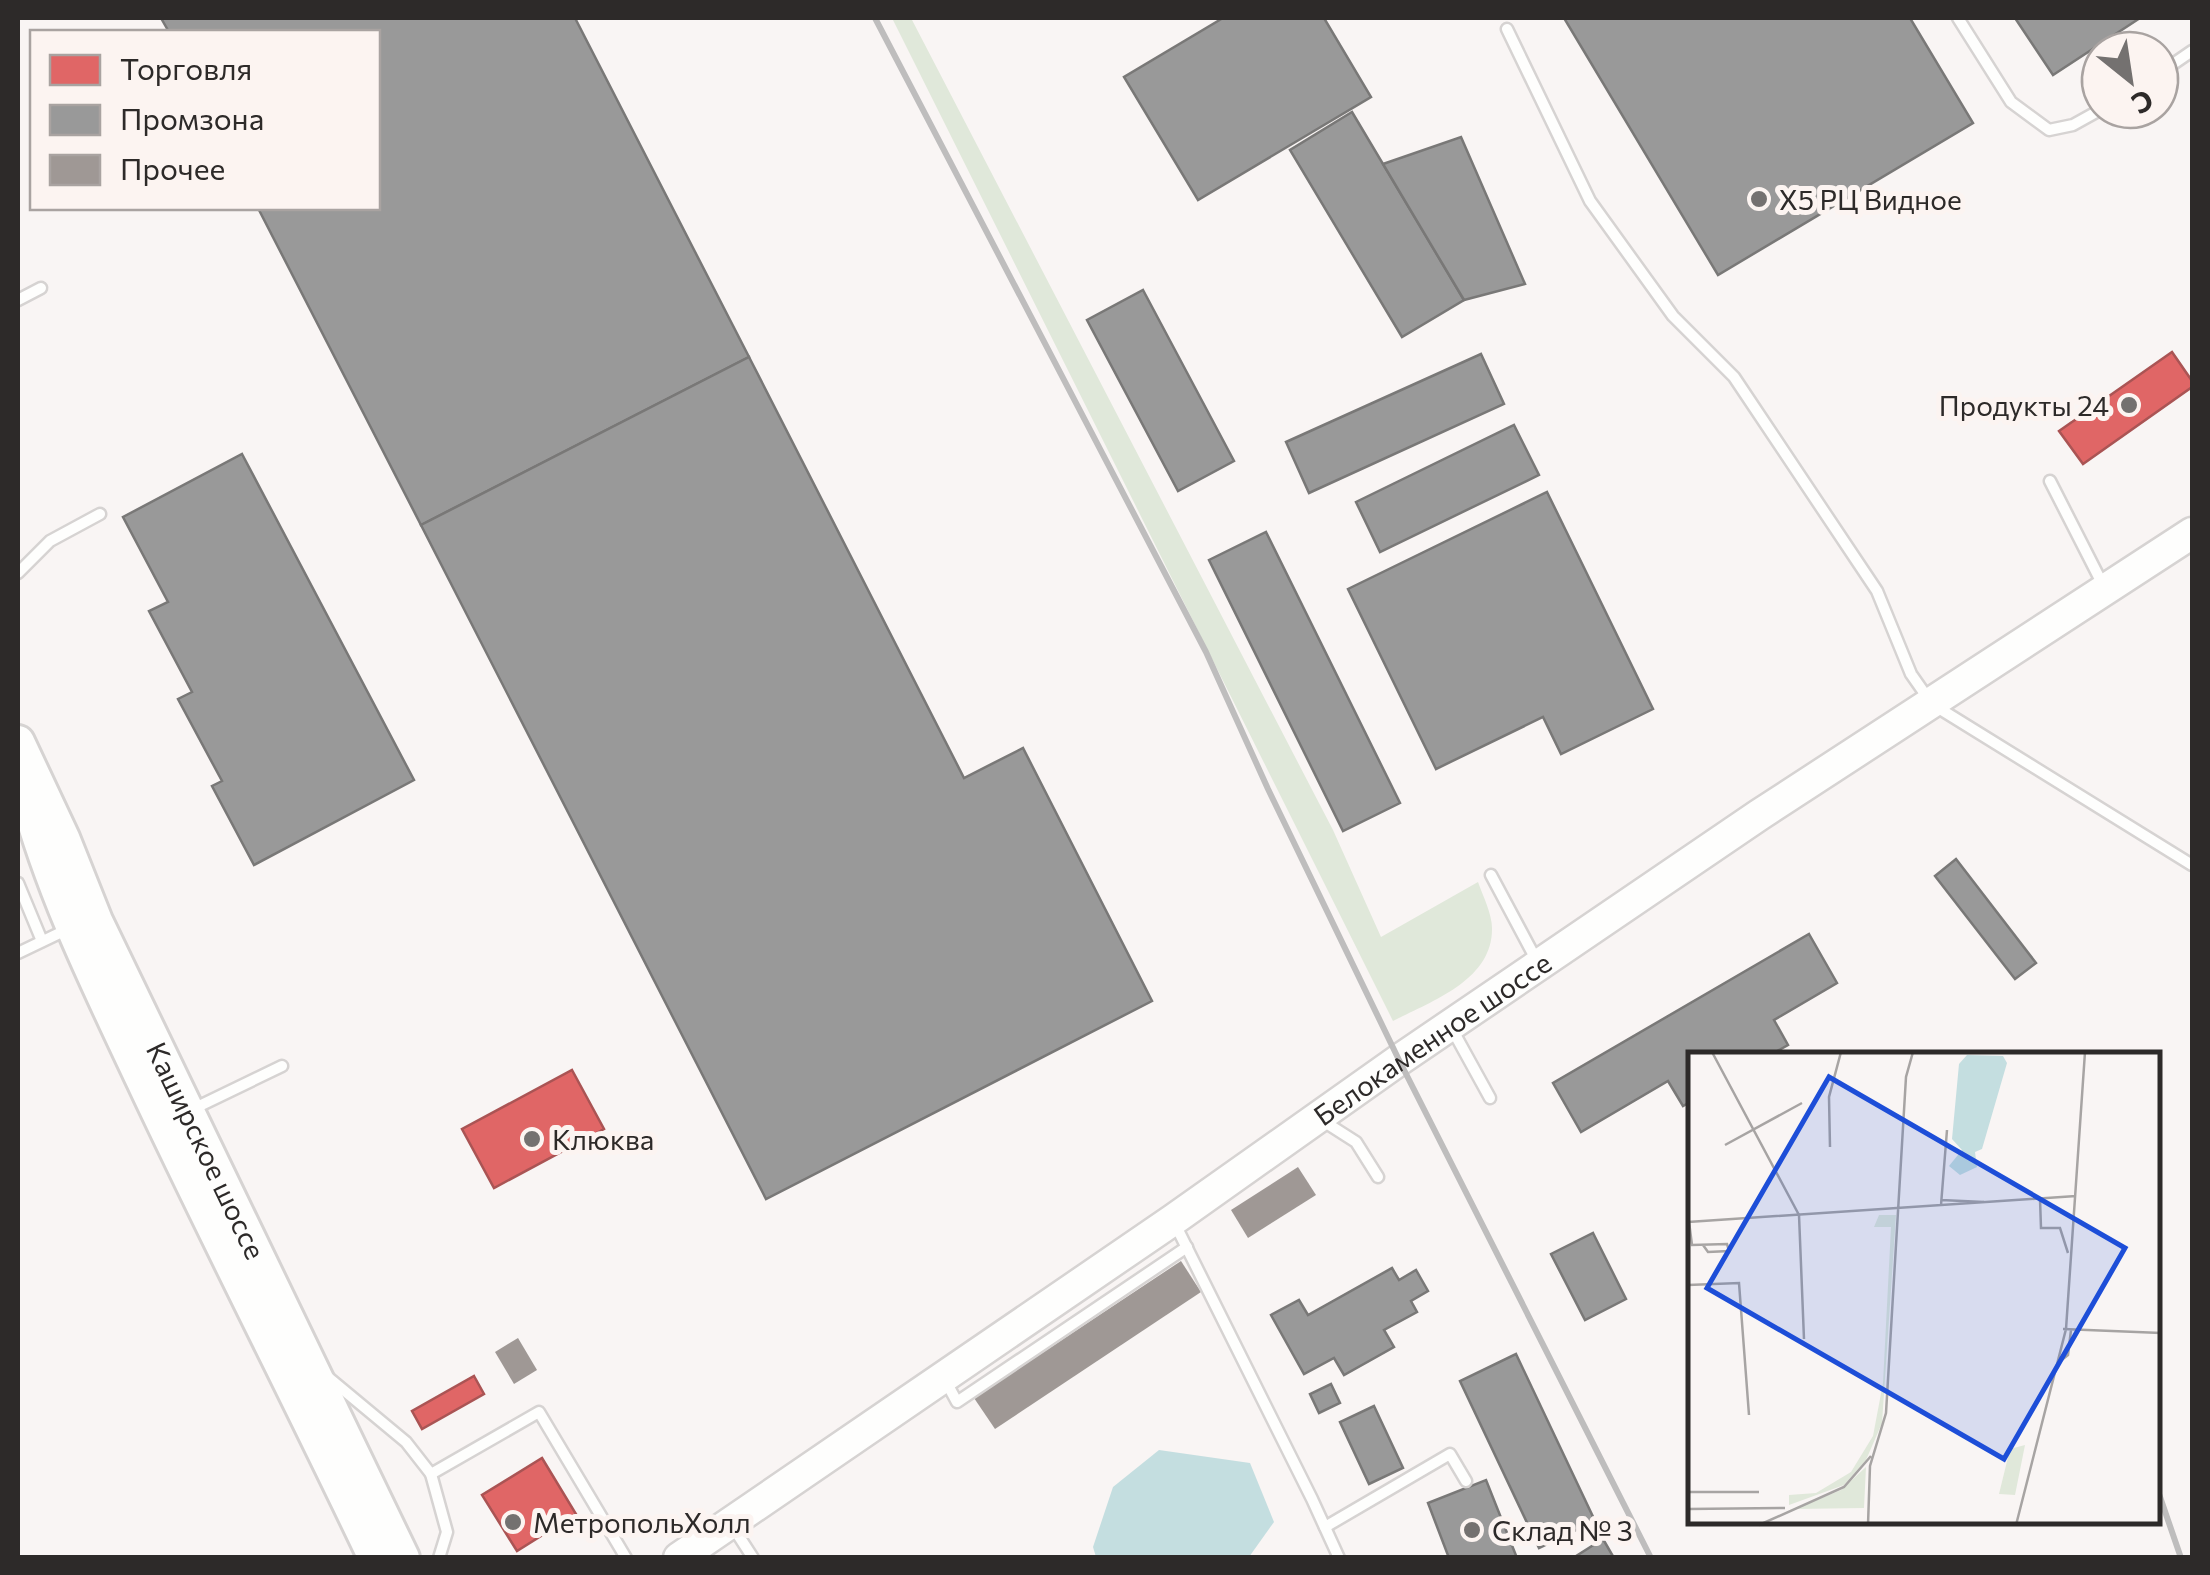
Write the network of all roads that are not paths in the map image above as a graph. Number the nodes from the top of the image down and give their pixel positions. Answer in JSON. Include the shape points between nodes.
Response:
{"nodes":[{"id":1,"x":1958,"y":18,"type":"edge"},
{"id":2,"x":1507,"y":29,"type":"dead end"},
{"id":3,"x":2080,"y":121,"type":"edge"},
{"id":4,"x":40,"y":288,"type":"dead end"},
{"id":5,"x":18,"y":300,"type":"edge"},
{"id":6,"x":2050,"y":481,"type":"dead end"},
{"id":7,"x":100,"y":514,"type":"dead end"},
{"id":8,"x":2192,"y":533,"type":"edge"},
{"id":9,"x":18,"y":573,"type":"edge"},
{"id":10,"x":2106,"y":590,"type":"junction"},
{"id":11,"x":1932,"y":704,"type":"junction"},
{"id":12,"x":18,"y":742,"type":"edge"},
{"id":13,"x":18,"y":763,"type":"edge"},
{"id":14,"x":2192,"y":865,"type":"edge"},
{"id":15,"x":1491,"y":876,"type":"dead end"},
{"id":16,"x":18,"y":883,"type":"edge"},
{"id":17,"x":70,"y":930,"type":"junction"},
{"id":18,"x":18,"y":953,"type":"edge"},
{"id":19,"x":1539,"y":965,"type":"junction"},
{"id":20,"x":1450,"y":1026,"type":"junction"},
{"id":21,"x":282,"y":1066,"type":"dead end"},
{"id":22,"x":1490,"y":1098,"type":"dead end"},
{"id":23,"x":175,"y":1118,"type":"junction"},
{"id":24,"x":1318,"y":1118,"type":"junction"},
{"id":25,"x":1378,"y":1177,"type":"dead end"},
{"id":26,"x":1180,"y":1234,"type":"junction"},
{"id":27,"x":307,"y":1360,"type":"junction"},
{"id":28,"x":431,"y":1474,"type":"junction"},
{"id":29,"x":1466,"y":1480,"type":"dead end"},
{"id":30,"x":730,"y":1523,"type":"junction"},
{"id":31,"x":1325,"y":1527,"type":"junction"},
{"id":32,"x":375,"y":1558,"type":"edge"},
{"id":33,"x":403,"y":1558,"type":"edge"},
{"id":34,"x":439,"y":1558,"type":"edge"},
{"id":35,"x":626,"y":1558,"type":"edge"},
{"id":36,"x":679,"y":1558,"type":"edge"},
{"id":37,"x":753,"y":1558,"type":"edge"},
{"id":38,"x":1338,"y":1558,"type":"edge"}],
"edges":[{"from":1,"to":3,"type":"lane","via":[[2011,102],[2049,130]]},
{"from":2,"to":11,"type":"lane","via":[[1590,200],[1674,316],[1734,377],[1878,591],[1911,674]]},
{"from":4,"to":5,"type":"lane"},
{"from":6,"to":10,"type":"lane"},
{"from":7,"to":9,"type":"lane","via":[[50,540]]},
{"from":8,"to":10,"type":"main road","name":"Белокаменное шоссе"},
{"from":10,"to":11,"type":"main road","name":"Белокаменное шоссе"},
{"from":11,"to":14,"type":"lane"},
{"from":11,"to":19,"type":"main road","name":"Белокаменное шоссе"},
{"from":12,"to":17,"type":"main road","name":"Каширское шоссе","via":[[63,838]]},
{"from":13,"to":17,"type":"main road","name":"Каширское шоссе"},
{"from":15,"to":19,"type":"lane"},
{"from":16,"to":17,"type":"lane"},
{"from":17,"to":18,"type":"lane"},
{"from":17,"to":23,"type":"main road","name":"Каширское шоссе"},
{"from":19,"to":20,"type":"main road","name":"Белокаменное шоссе"},
{"from":20,"to":22,"type":"lane"},
{"from":20,"to":24,"type":"main road","name":"Белокаменное шоссе"},
{"from":21,"to":23,"type":"lane"},
{"from":23,"to":27,"type":"main road","name":"Каширское шоссе"},
{"from":23,"to":32,"type":"main road","name":"Каширское шоссе"},
{"from":24,"to":25,"type":"lane","via":[[1356,1142]]},
{"from":24,"to":26,"type":"main road","name":"Белокаменное шоссе"},
{"from":26,"to":30,"type":"main road","name":"Белокаменное шоссе","via":[[944,1377]]},
{"from":26,"to":31,"type":"lane"},
{"from":27,"to":28,"type":"lane","via":[[406,1442]]},
{"from":27,"to":33,"type":"main road","name":"Каширское шоссе"},
{"from":28,"to":34,"type":"lane","via":[[447,1532]]},
{"from":28,"to":35,"type":"lane","via":[[540,1412]]},
{"from":29,"to":31,"type":"lane","via":[[1450,1454]]},
{"from":30,"to":36,"type":"main road","name":"Белокаменное шоссе"},
{"from":30,"to":37,"type":"lane"},
{"from":31,"to":38,"type":"lane"}]}
